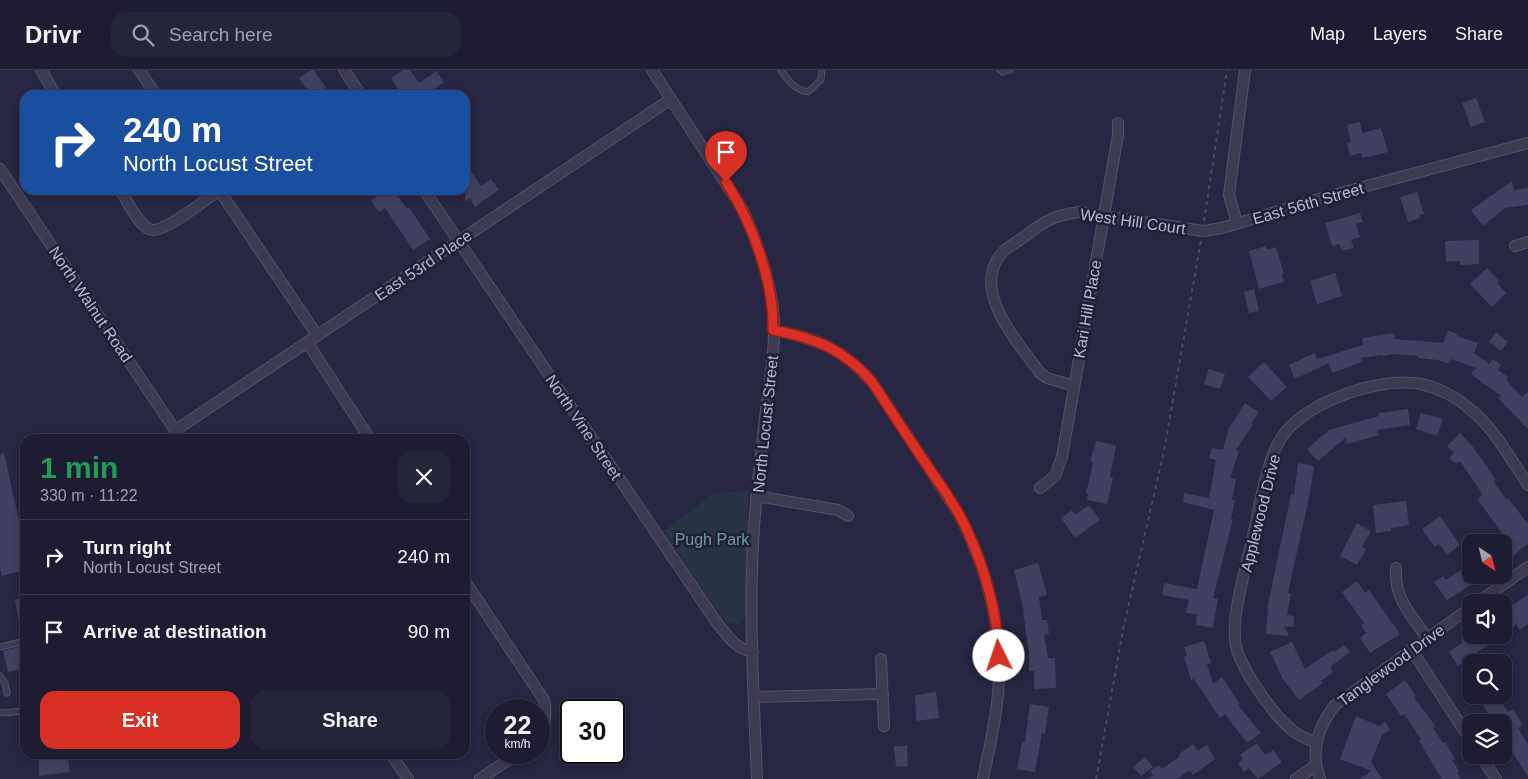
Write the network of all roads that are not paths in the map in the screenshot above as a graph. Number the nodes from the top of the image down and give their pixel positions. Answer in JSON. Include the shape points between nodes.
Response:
{"nodes":[{"id":1,"x":41,"y":70,"type":"edge"},
{"id":2,"x":139,"y":70,"type":"edge"},
{"id":3,"x":344,"y":70,"type":"edge"},
{"id":4,"x":652,"y":70,"type":"edge"},
{"id":5,"x":781,"y":70,"type":"edge"},
{"id":6,"x":822,"y":70,"type":"edge"},
{"id":7,"x":1000,"y":70,"type":"edge"},
{"id":8,"x":1010,"y":70,"type":"edge"},
{"id":9,"x":1245,"y":70,"type":"edge"},
{"id":10,"x":53,"y":90,"type":"edge"},
{"id":11,"x":153,"y":90,"type":"edge"},
{"id":12,"x":357,"y":90,"type":"edge"},
{"id":13,"x":671,"y":99,"type":"junction"},
{"id":14,"x":1118,"y":123,"type":"dead end"},
{"id":15,"x":1528,"y":143,"type":"edge"},
{"id":16,"x":0,"y":169,"type":"edge"},
{"id":17,"x":123,"y":195,"type":"edge"},
{"id":18,"x":212,"y":195,"type":"edge"},
{"id":19,"x":223,"y":195,"type":"edge"},
{"id":20,"x":427,"y":195,"type":"edge"},
{"id":21,"x":1104,"y":215,"type":"junction"},
{"id":22,"x":1238,"y":223,"type":"junction"},
{"id":23,"x":459,"y":241,"type":"junction"},
{"id":24,"x":1528,"y":242,"type":"edge"},
{"id":25,"x":1515,"y":246,"type":"dead end"},
{"id":26,"x":773,"y":330,"type":"junction"},
{"id":27,"x":318,"y":336,"type":"junction"},
{"id":28,"x":308,"y":342,"type":"junction"},
{"id":29,"x":1074,"y":386,"type":"junction"},
{"id":30,"x":178,"y":434,"type":"edge"},
{"id":31,"x":367,"y":434,"type":"edge"},
{"id":32,"x":1528,"y":485,"type":"edge"},
{"id":33,"x":1040,"y":488,"type":"dead end"},
{"id":34,"x":756,"y":496,"type":"junction"},
{"id":35,"x":848,"y":516,"type":"dead end"},
{"id":36,"x":1528,"y":567,"type":"edge"},
{"id":37,"x":1396,"y":568,"type":"dead end"},
{"id":38,"x":470,"y":589,"type":"edge"},
{"id":39,"x":1489,"y":594,"type":"edge"},
{"id":40,"x":1462,"y":613,"type":"edge"},
{"id":41,"x":1427,"y":638,"type":"junction"},
{"id":42,"x":20,"y":642,"type":"edge"},
{"id":43,"x":0,"y":647,"type":"edge"},
{"id":44,"x":1411,"y":649,"type":"junction"},
{"id":45,"x":753,"y":652,"type":"junction"},
{"id":46,"x":881,"y":659,"type":"dead end"},
{"id":47,"x":0,"y":676,"type":"edge"},
{"id":48,"x":8,"y":693,"type":"dead end"},
{"id":49,"x":882,"y":694,"type":"junction"},
{"id":50,"x":754,"y":698,"type":"junction"},
{"id":51,"x":543,"y":699,"type":"edge"},
{"id":52,"x":20,"y":711,"type":"edge"},
{"id":53,"x":0,"y":713,"type":"edge"},
{"id":54,"x":884,"y":726,"type":"dead end"},
{"id":55,"x":1462,"y":727,"type":"edge"},
{"id":56,"x":1316,"y":742,"type":"junction"},
{"id":57,"x":394,"y":759,"type":"edge"},
{"id":58,"x":502,"y":764,"type":"edge"},
{"id":59,"x":1486,"y":764,"type":"edge"},
{"id":60,"x":1316,"y":766,"type":"junction"},
{"id":61,"x":408,"y":779,"type":"edge"},
{"id":62,"x":480,"y":779,"type":"edge"},
{"id":63,"x":757,"y":779,"type":"edge"},
{"id":64,"x":983,"y":779,"type":"edge"},
{"id":65,"x":1296,"y":779,"type":"edge"},
{"id":66,"x":1320,"y":779,"type":"edge"},
{"id":67,"x":1496,"y":779,"type":"edge"}],
"edges":[{"from":1,"to":10,"type":"street"},
{"from":2,"to":11,"type":"street"},
{"from":3,"to":12,"type":"street"},
{"from":4,"to":13,"type":"street","name":"North Locust Street"},
{"from":5,"to":6,"type":"lane","via":[[800,91],[808,92],[821,80]]},
{"from":7,"to":8,"type":"lane"},
{"from":9,"to":22,"type":"street","name":"East 56th Street","via":[[1229,195]]},
{"from":13,"to":23,"type":"street","name":"East 53rd Place"},
{"from":13,"to":26,"type":"street","name":"North Locust Street","via":[[743,210],[752,230],[770,294]]},
{"from":14,"to":21,"type":"street","name":"Kari Hill Place"},
{"from":15,"to":22,"type":"street","name":"East 56th Street"},
{"from":16,"to":30,"type":"street","name":"North Walnut Road"},
{"from":17,"to":18,"type":"street","via":[[140,220],[153,230],[160,229]]},
{"from":19,"to":27,"type":"street"},
{"from":20,"to":23,"type":"street","name":"North Vine Street"},
{"from":21,"to":22,"type":"street","name":"West Hill Court","via":[[1203,231]]},
{"from":21,"to":29,"type":"street","name":"Kari Hill Place"},
{"from":21,"to":29,"type":"street","name":"West Hill Court","via":[[1079,212],[1058,215],[1002,253],[993,269],[991,287],[1001,317],[1040,373]]},
{"from":23,"to":27,"type":"street","name":"East 53rd Place"},
{"from":23,"to":45,"type":"street","name":"North Vine Street","via":[[715,620],[737,645]]},
{"from":24,"to":25,"type":"street"},
{"from":26,"to":34,"type":"street","name":"North Locust Street"},
{"from":26,"to":64,"type":"street","via":[[828,345],[862,370],[967,529],[983,571],[998,638],[996,716]]},
{"from":27,"to":28,"type":"street","name":"East 53rd Place"},
{"from":28,"to":30,"type":"street","name":"East 53rd Place"},
{"from":28,"to":31,"type":"street"},
{"from":29,"to":33,"type":"street","name":"Kari Hill Place","via":[[1059,469]]},
{"from":32,"to":56,"type":"street","name":"Applewood Drive","via":[[1478,416],[1455,397],[1422,384],[1388,384],[1339,397],[1313,408],[1288,430],[1275,450],[1268,473],[1237,609],[1235,638],[1243,665],[1276,714],[1292,730]]},
{"from":34,"to":35,"type":"street","via":[[838,510]]},
{"from":34,"to":45,"type":"street","name":"North Locust Street"},
{"from":36,"to":39,"type":"street"},
{"from":37,"to":41,"type":"street","via":[[1400,598]]},
{"from":38,"to":51,"type":"street"},
{"from":40,"to":41,"type":"street","name":"Tanglewood Drive"},
{"from":41,"to":44,"type":"street","name":"Tanglewood Drive"},
{"from":42,"to":43,"type":"lane"},
{"from":44,"to":55,"type":"street"},
{"from":44,"to":56,"type":"street","name":"Tanglewood Drive","via":[[1335,705]]},
{"from":45,"to":50,"type":"street","name":"North Locust Street"},
{"from":46,"to":49,"type":"street"},
{"from":47,"to":48,"type":"lane"},
{"from":49,"to":50,"type":"street"},
{"from":49,"to":54,"type":"street"},
{"from":50,"to":63,"type":"street","name":"North Locust Street"},
{"from":52,"to":53,"type":"lane"},
{"from":56,"to":60,"type":"street","name":"Tanglewood Drive"},
{"from":57,"to":61,"type":"street"},
{"from":58,"to":62,"type":"street"},
{"from":59,"to":67,"type":"street"},
{"from":60,"to":65,"type":"street"},
{"from":60,"to":66,"type":"street","name":"Tanglewood Drive"}]}
